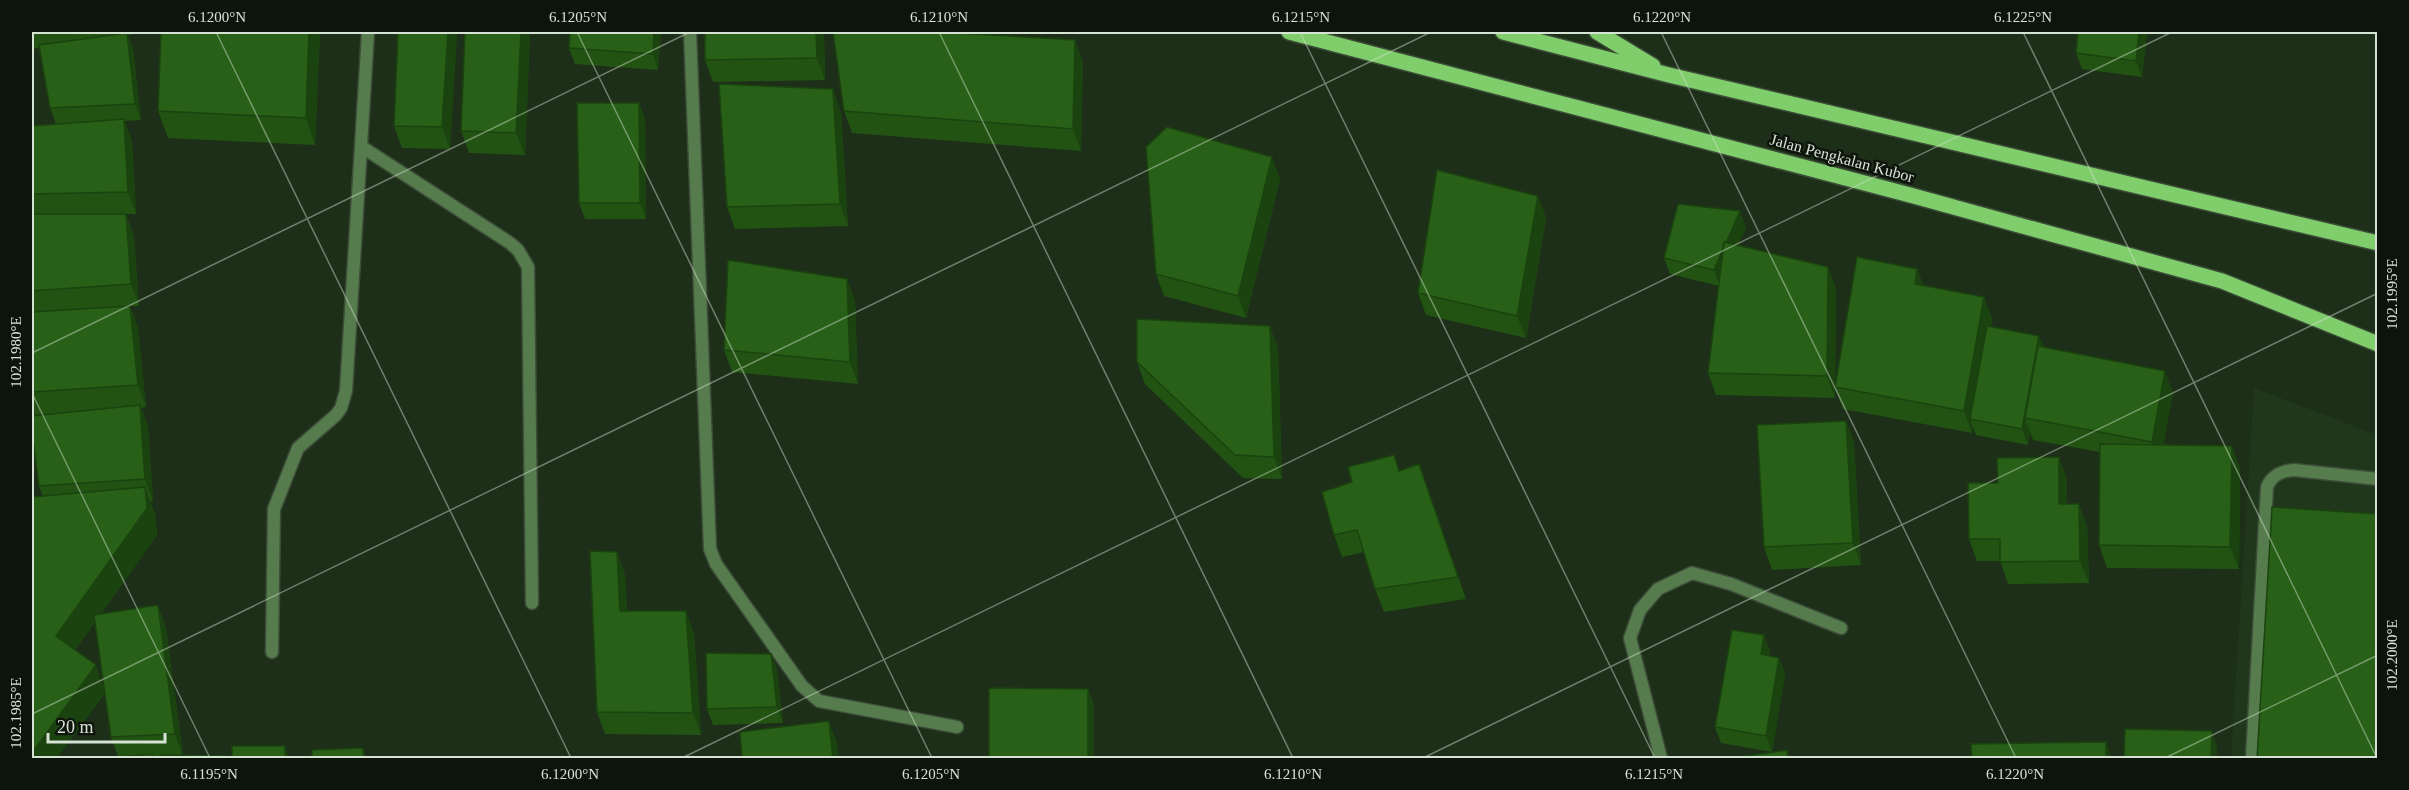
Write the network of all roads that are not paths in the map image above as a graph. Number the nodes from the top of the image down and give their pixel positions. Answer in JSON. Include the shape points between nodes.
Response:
{"nodes":[{"id":1,"x":368,"y":32,"type":"edge"},
{"id":2,"x":690,"y":32,"type":"edge"},
{"id":3,"x":1289,"y":32,"type":"edge"},
{"id":4,"x":1503,"y":32,"type":"edge"},
{"id":5,"x":1597,"y":32,"type":"edge"},
{"id":6,"x":1669,"y":75,"type":"junction"},
{"id":7,"x":362,"y":147,"type":"junction"},
{"id":8,"x":2378,"y":243,"type":"edge"},
{"id":9,"x":2378,"y":344,"type":"edge"},
{"id":10,"x":2378,"y":479,"type":"edge"},
{"id":11,"x":532,"y":603,"type":"dead end"},
{"id":12,"x":1841,"y":628,"type":"dead end"},
{"id":13,"x":272,"y":652,"type":"dead end"},
{"id":14,"x":957,"y":727,"type":"dead end"},
{"id":15,"x":1661,"y":759,"type":"edge"},
{"id":16,"x":2252,"y":759,"type":"edge"}],
"edges":[{"from":1,"to":7,"type":"street"},
{"from":2,"to":14,"type":"street","via":[[710,549],[725,580],[810,695],[829,704]]},
{"from":3,"to":9,"type":"main road","name":"Jalan Pengkalan Kubor","via":[[2222,281]]},
{"from":4,"to":6,"type":"main road"},
{"from":5,"to":6,"type":"main road"},
{"from":6,"to":8,"type":"main road"},
{"from":7,"to":11,"type":"street","via":[[510,243],[528,267]]},
{"from":7,"to":13,"type":"street","via":[[344,399],[336,415],[298,448],[274,509]]},
{"from":10,"to":16,"type":"street","via":[[2294,470],[2270,479]]},
{"from":12,"to":15,"type":"street","via":[[1731,584],[1692,573],[1658,588],[1640,610],[1630,638]]}]}
